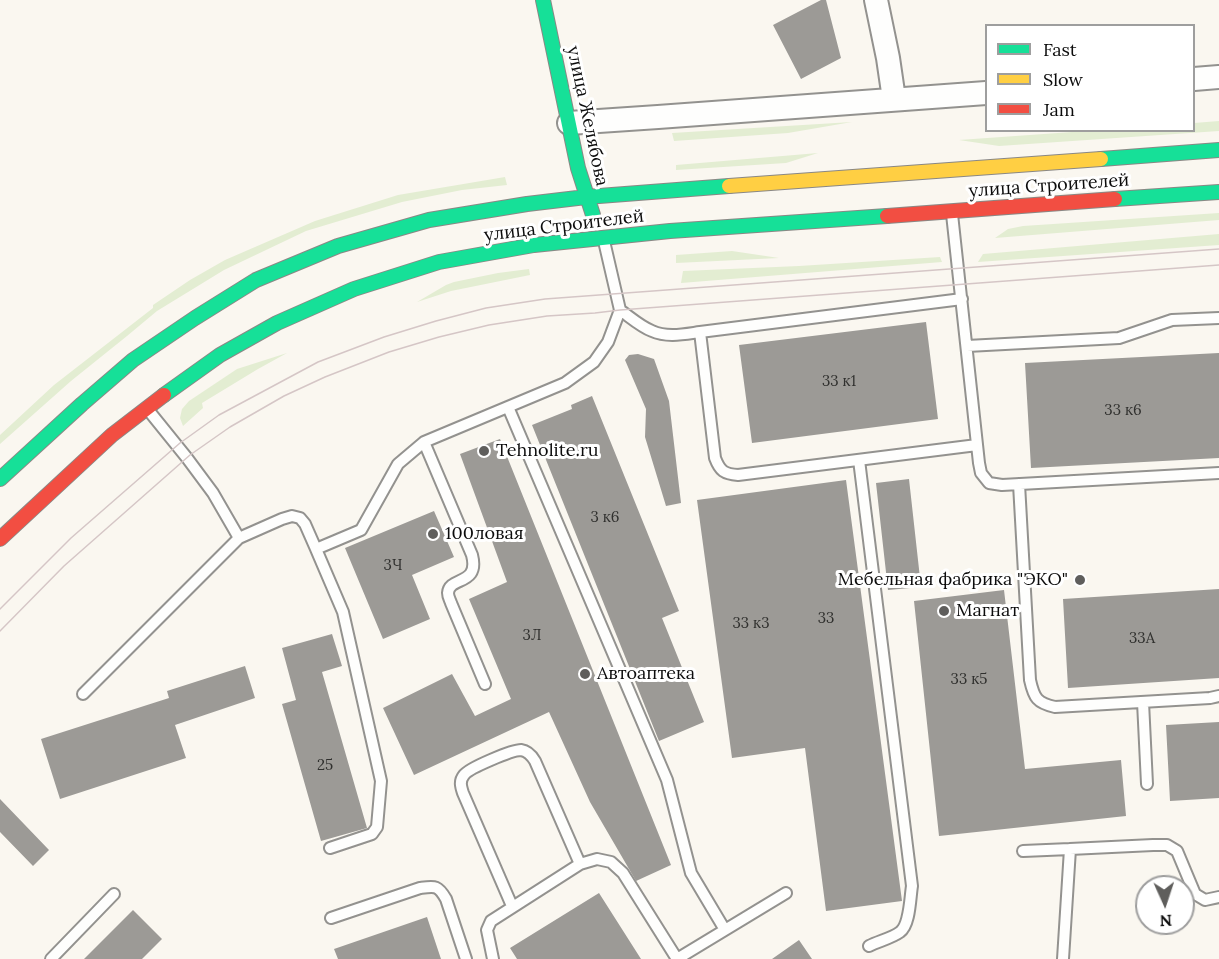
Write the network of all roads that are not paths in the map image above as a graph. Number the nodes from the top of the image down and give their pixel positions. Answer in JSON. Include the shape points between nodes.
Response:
{"nodes":[{"id":1,"x":543,"y":0,"type":"edge"},
{"id":2,"x":876,"y":0,"type":"edge"},
{"id":3,"x":1219,"y":77,"type":"edge"},
{"id":4,"x":1195,"y":79,"type":"edge"},
{"id":5,"x":985,"y":93,"type":"edge"},
{"id":6,"x":894,"y":99,"type":"junction"},
{"id":7,"x":569,"y":123,"type":"junction"},
{"id":8,"x":1219,"y":150,"type":"edge"},
{"id":9,"x":1219,"y":192,"type":"edge"},
{"id":10,"x":586,"y":197,"type":"junction"},
{"id":11,"x":952,"y":211,"type":"junction"},
{"id":12,"x":603,"y":237,"type":"junction"},
{"id":13,"x":962,"y":299,"type":"junction"},
{"id":14,"x":620,"y":310,"type":"junction"},
{"id":15,"x":1219,"y":318,"type":"edge"},
{"id":16,"x":700,"y":332,"type":"junction"},
{"id":17,"x":967,"y":346,"type":"junction"},
{"id":18,"x":508,"y":407,"type":"junction"},
{"id":19,"x":147,"y":408,"type":"junction"},
{"id":20,"x":424,"y":442,"type":"junction"},
{"id":21,"x":977,"y":445,"type":"junction"},
{"id":22,"x":859,"y":459,"type":"junction"},
{"id":23,"x":1219,"y":473,"type":"edge"},
{"id":24,"x":0,"y":479,"type":"edge"},
{"id":25,"x":1019,"y":484,"type":"junction"},
{"id":26,"x":239,"y":538,"type":"junction"},
{"id":27,"x":0,"y":539,"type":"edge"},
{"id":28,"x":316,"y":549,"type":"junction"},
{"id":29,"x":485,"y":684,"type":"dead end"},
{"id":30,"x":83,"y":694,"type":"dead end"},
{"id":31,"x":1219,"y":696,"type":"edge"},
{"id":32,"x":1143,"y":702,"type":"junction"},
{"id":33,"x":1148,"y":784,"type":"dead end"},
{"id":34,"x":330,"y":848,"type":"dead end"},
{"id":35,"x":1070,"y":849,"type":"junction"},
{"id":36,"x":1023,"y":851,"type":"dead end"},
{"id":37,"x":580,"y":864,"type":"junction"},
{"id":38,"x":786,"y":893,"type":"dead end"},
{"id":39,"x":114,"y":894,"type":"dead end"},
{"id":40,"x":1219,"y":897,"type":"edge"},
{"id":41,"x":512,"y":906,"type":"junction"},
{"id":42,"x":331,"y":918,"type":"dead end"},
{"id":43,"x":726,"y":930,"type":"junction"},
{"id":44,"x":869,"y":946,"type":"dead end"},
{"id":45,"x":51,"y":959,"type":"edge"},
{"id":46,"x":466,"y":959,"type":"edge"},
{"id":47,"x":493,"y":959,"type":"edge"},
{"id":48,"x":677,"y":959,"type":"edge"},
{"id":49,"x":1064,"y":959,"type":"edge"}],
"edges":[{"from":1,"to":7,"type":"main road","name":"улица Желябова"},
{"from":2,"to":6,"type":"street"},
{"from":3,"to":4,"type":"street"},
{"from":5,"to":6,"type":"street"},
{"from":6,"to":7,"type":"street"},
{"from":7,"to":10,"type":"main road","name":"улица Желябова"},
{"from":8,"to":10,"type":"main road","name":"улица Строителей"},
{"from":9,"to":11,"type":"main road","name":"улица Строителей"},
{"from":10,"to":12,"type":"main road","name":"улица Желябова"},
{"from":10,"to":24,"type":"main road","name":"улица Строителей","via":[[429,220],[338,246],[256,280],[133,360]]},
{"from":11,"to":12,"type":"main road","name":"улица Строителей"},
{"from":11,"to":13,"type":"lane"},
{"from":12,"to":14,"type":"lane"},
{"from":12,"to":19,"type":"main road","name":"улица Строителей","via":[[439,262],[354,289],[277,323],[220,356]]},
{"from":13,"to":16,"type":"lane"},
{"from":13,"to":17,"type":"lane"},
{"from":14,"to":16,"type":"lane","via":[[653,332]]},
{"from":14,"to":18,"type":"lane","via":[[608,342],[594,362],[565,383]]},
{"from":15,"to":17,"type":"lane","via":[[1172,320],[1119,338]]},
{"from":16,"to":22,"type":"lane","via":[[715,458],[727,474]]},
{"from":17,"to":21,"type":"lane"},
{"from":18,"to":20,"type":"lane"},
{"from":18,"to":43,"type":"lane","via":[[667,780],[691,873]]},
{"from":19,"to":26,"type":"lane","via":[[213,493]]},
{"from":19,"to":27,"type":"main road","name":"улица Строителей","via":[[112,435]]},
{"from":20,"to":28,"type":"lane","via":[[398,464],[361,530]]},
{"from":20,"to":29,"type":"lane","via":[[474,562],[467,578],[448,593]]},
{"from":21,"to":22,"type":"lane"},
{"from":21,"to":25,"type":"lane","via":[[981,473],[989,483]]},
{"from":22,"to":44,"type":"lane","via":[[912,886],[906,926]]},
{"from":23,"to":25,"type":"lane"},
{"from":25,"to":32,"type":"lane","via":[[1034,694],[1042,705],[1055,707]]},
{"from":26,"to":28,"type":"lane","via":[[292,516],[305,524]]},
{"from":26,"to":30,"type":"lane"},
{"from":28,"to":34,"type":"lane","via":[[342,612],[381,782],[377,827],[372,834]]},
{"from":31,"to":32,"type":"lane"},
{"from":32,"to":33,"type":"lane"},
{"from":35,"to":36,"type":"lane"},
{"from":35,"to":40,"type":"lane","via":[[1167,845],[1177,851],[1195,894],[1205,900]]},
{"from":35,"to":49,"type":"lane"},
{"from":37,"to":41,"type":"lane"},
{"from":37,"to":41,"type":"lane","via":[[530,754],[522,750],[508,753],[471,769],[460,783]]},
{"from":37,"to":48,"type":"lane","via":[[597,859],[610,862],[623,873]]},
{"from":38,"to":43,"type":"lane"},
{"from":39,"to":45,"type":"lane"},
{"from":41,"to":47,"type":"lane","via":[[491,921],[487,930]]},
{"from":42,"to":46,"type":"lane","via":[[434,886],[446,899]]},
{"from":43,"to":48,"type":"lane"}]}
